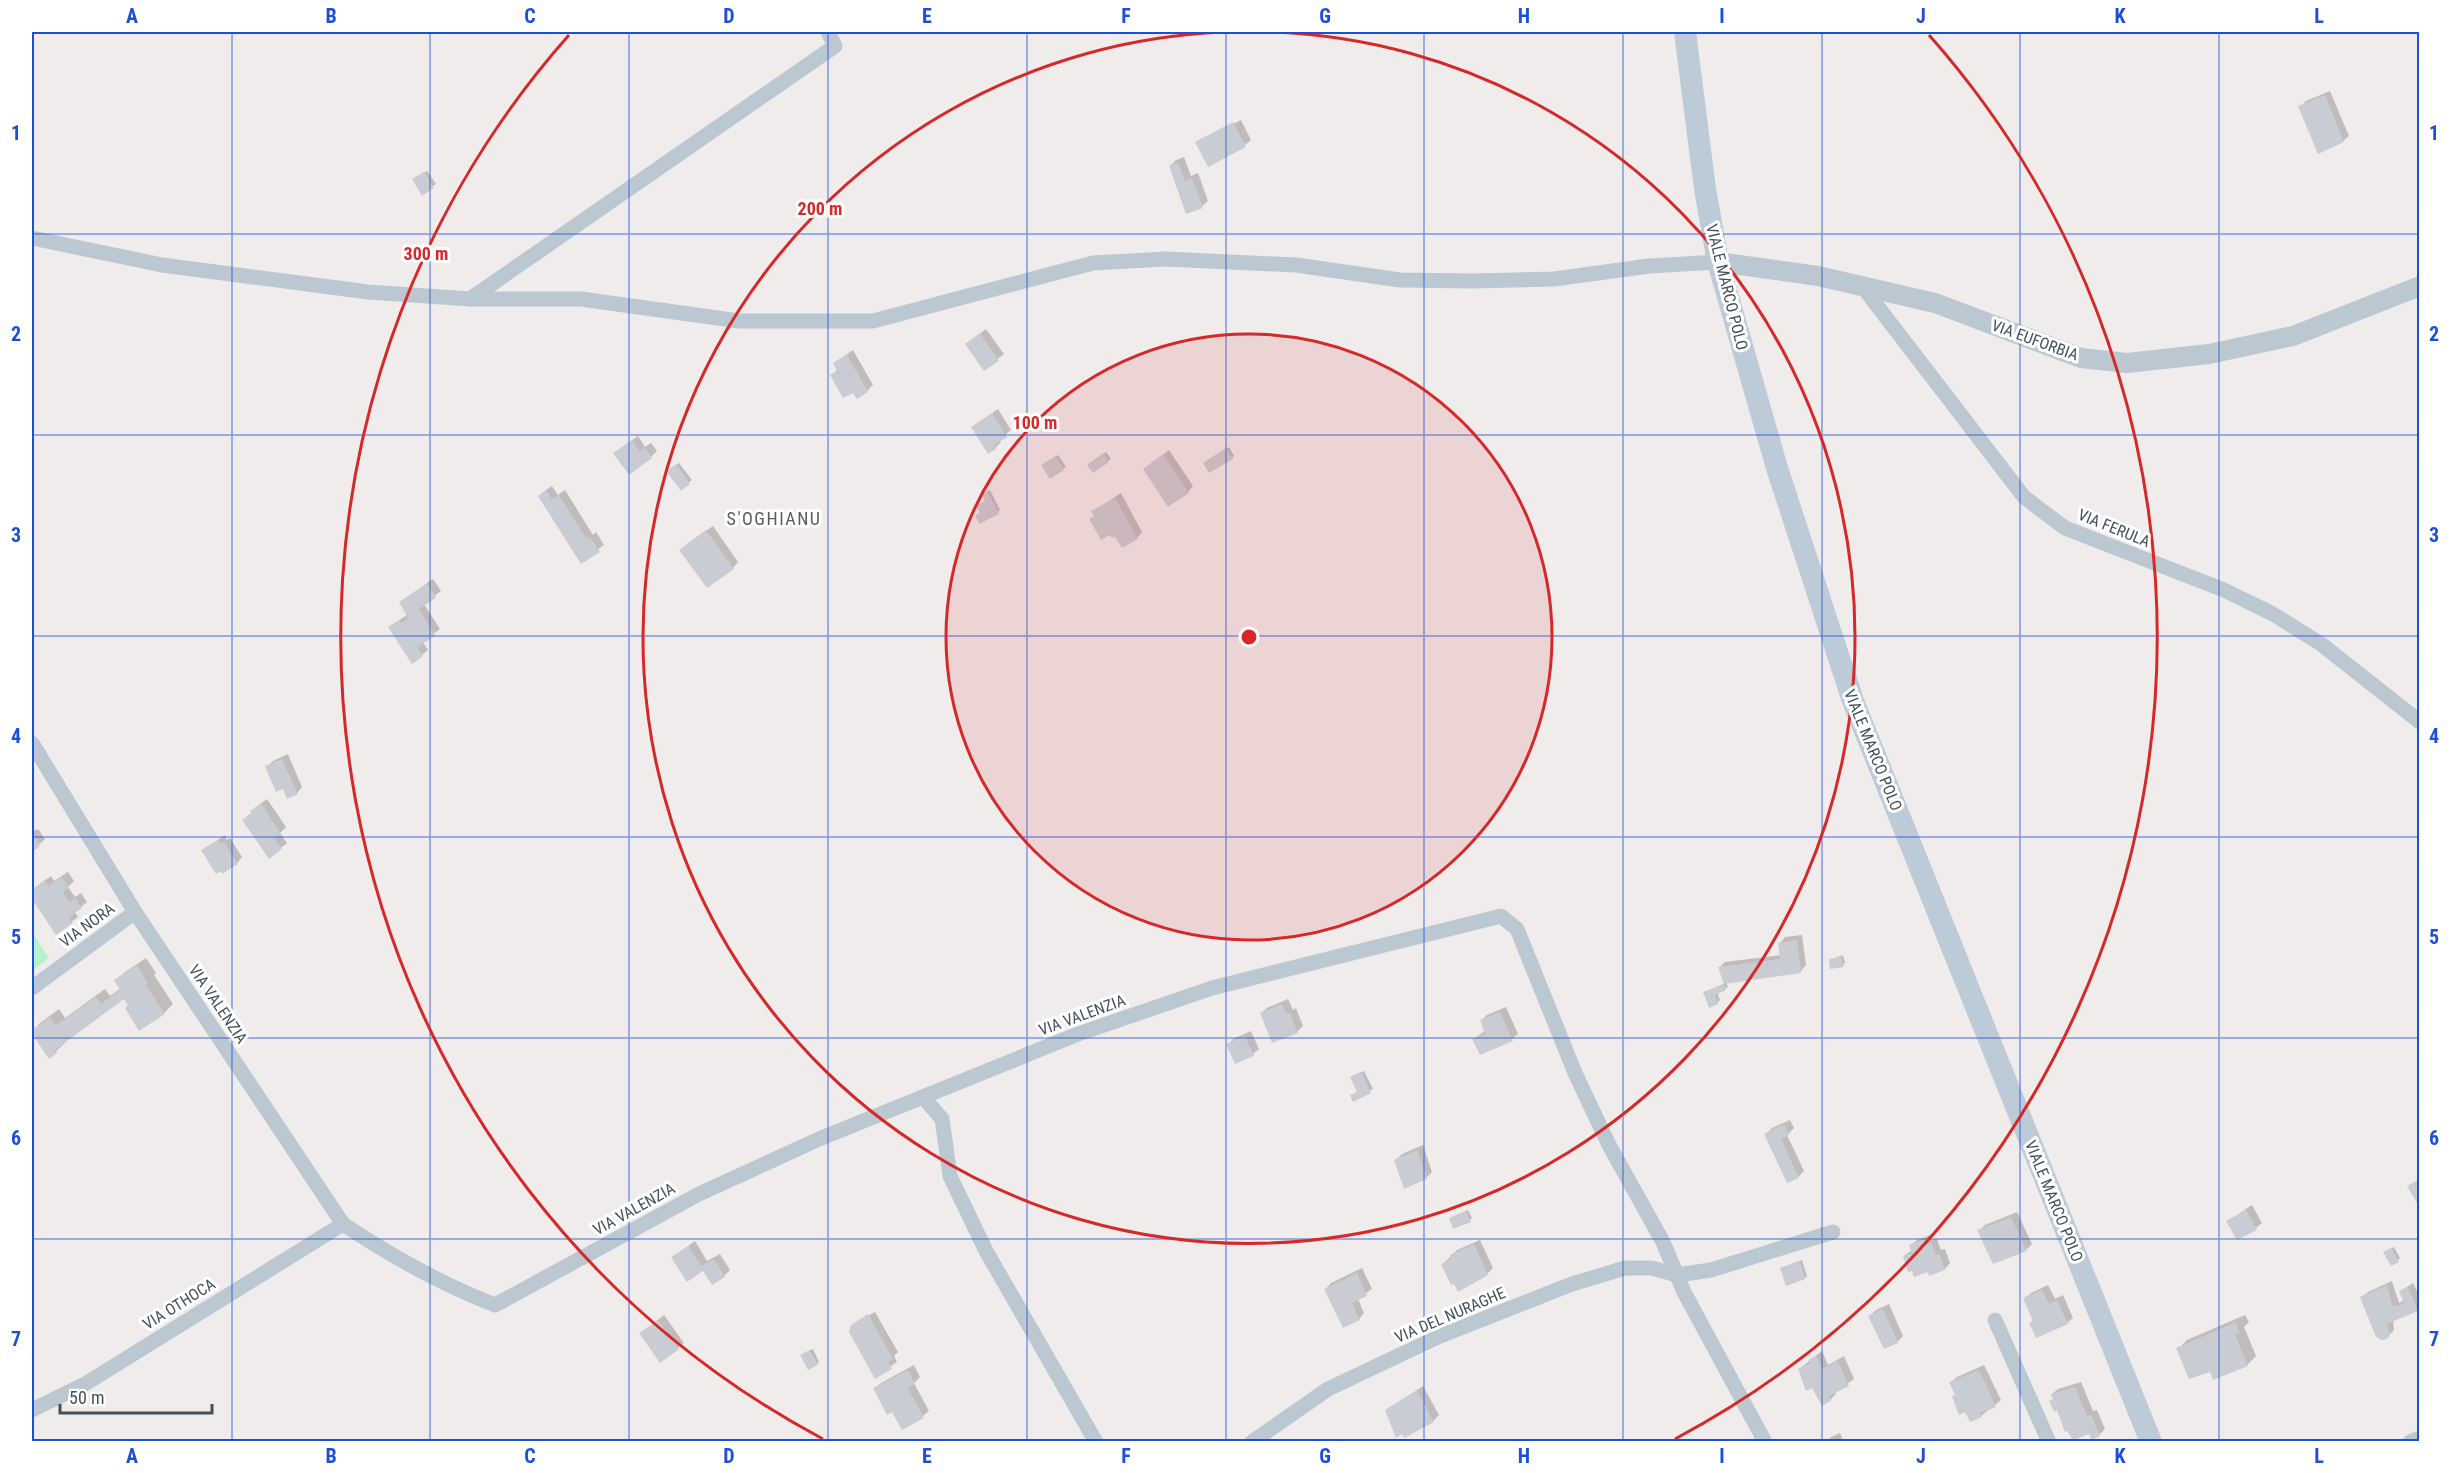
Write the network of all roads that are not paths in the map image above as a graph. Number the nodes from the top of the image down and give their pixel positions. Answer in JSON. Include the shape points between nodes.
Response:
{"nodes":[{"id":1,"x":828,"y":32,"type":"edge"},
{"id":2,"x":1685,"y":32,"type":"edge"},
{"id":3,"x":32,"y":238,"type":"edge"},
{"id":4,"x":1718,"y":262,"type":"junction"},
{"id":5,"x":1862,"y":286,"type":"junction"},
{"id":6,"x":2420,"y":286,"type":"edge"},
{"id":7,"x":470,"y":299,"type":"junction"},
{"id":8,"x":2420,"y":722,"type":"edge"},
{"id":9,"x":32,"y":743,"type":"edge"},
{"id":10,"x":135,"y":912,"type":"junction"},
{"id":11,"x":32,"y":988,"type":"edge"},
{"id":12,"x":922,"y":1097,"type":"junction"},
{"id":13,"x":343,"y":1224,"type":"junction"},
{"id":14,"x":1833,"y":1232,"type":"dead end"},
{"id":15,"x":1677,"y":1275,"type":"junction"},
{"id":16,"x":1995,"y":1320,"type":"dead end"},
{"id":17,"x":32,"y":1410,"type":"edge"},
{"id":18,"x":2420,"y":1438,"type":"edge"},
{"id":19,"x":1096,"y":1442,"type":"edge"},
{"id":20,"x":1252,"y":1442,"type":"edge"},
{"id":21,"x":1765,"y":1442,"type":"edge"},
{"id":22,"x":2049,"y":1442,"type":"edge"},
{"id":23,"x":2151,"y":1442,"type":"edge"},
{"id":24,"x":2410,"y":1442,"type":"edge"}],
"edges":[{"from":1,"to":7,"type":"street","via":[[835,46]]},
{"from":2,"to":4,"type":"main road","name":"VIALE MARCO POLO"},
{"from":3,"to":7,"type":"street","via":[[162,265],[369,292]]},
{"from":4,"to":5,"type":"street","name":"VIA EUFORBIA"},
{"from":4,"to":7,"type":"street","via":[[1649,266],[1554,279],[1472,281],[1400,280],[1287,264],[1165,259],[1093,263],[873,321],[739,321],[581,299]]},
{"from":4,"to":23,"type":"main road","name":"VIALE MARCO POLO","via":[[1777,468],[1853,701]]},
{"from":5,"to":6,"type":"street","name":"VIA EUFORBIA","via":[[1935,303],[2081,358],[2127,363],[2209,354],[2292,336]]},
{"from":5,"to":8,"type":"street","name":"VIA FERULA","via":[[2024,497],[2065,528],[2224,590],[2273,614],[2321,644]]},
{"from":9,"to":10,"type":"street","name":"VIA VALENZIA"},
{"from":10,"to":11,"type":"street","name":"VIA NORA"},
{"from":10,"to":13,"type":"street","name":"VIA VALENZIA"},
{"from":12,"to":13,"type":"street","name":"VIA VALENZIA","via":[[699,1194],[495,1305],[384,1251]]},
{"from":12,"to":15,"type":"street","name":"VIA VALENZIA","via":[[1078,1034],[1212,988],[1501,916],[1517,929],[1575,1073]]},
{"from":12,"to":19,"type":"street","via":[[942,1119],[950,1176],[986,1251]]},
{"from":13,"to":17,"type":"street","name":"VIA OTHOCA","via":[[85,1384]]},
{"from":14,"to":15,"type":"street","name":"VIA DEL NURAGHE","via":[[1711,1270]]},
{"from":15,"to":20,"type":"street","name":"VIA DEL NURAGHE","via":[[1653,1268],[1624,1268],[1572,1284],[1440,1336],[1328,1389]]},
{"from":15,"to":21,"type":"street"},
{"from":16,"to":22,"type":"street"},
{"from":18,"to":24,"type":"street"}]}
